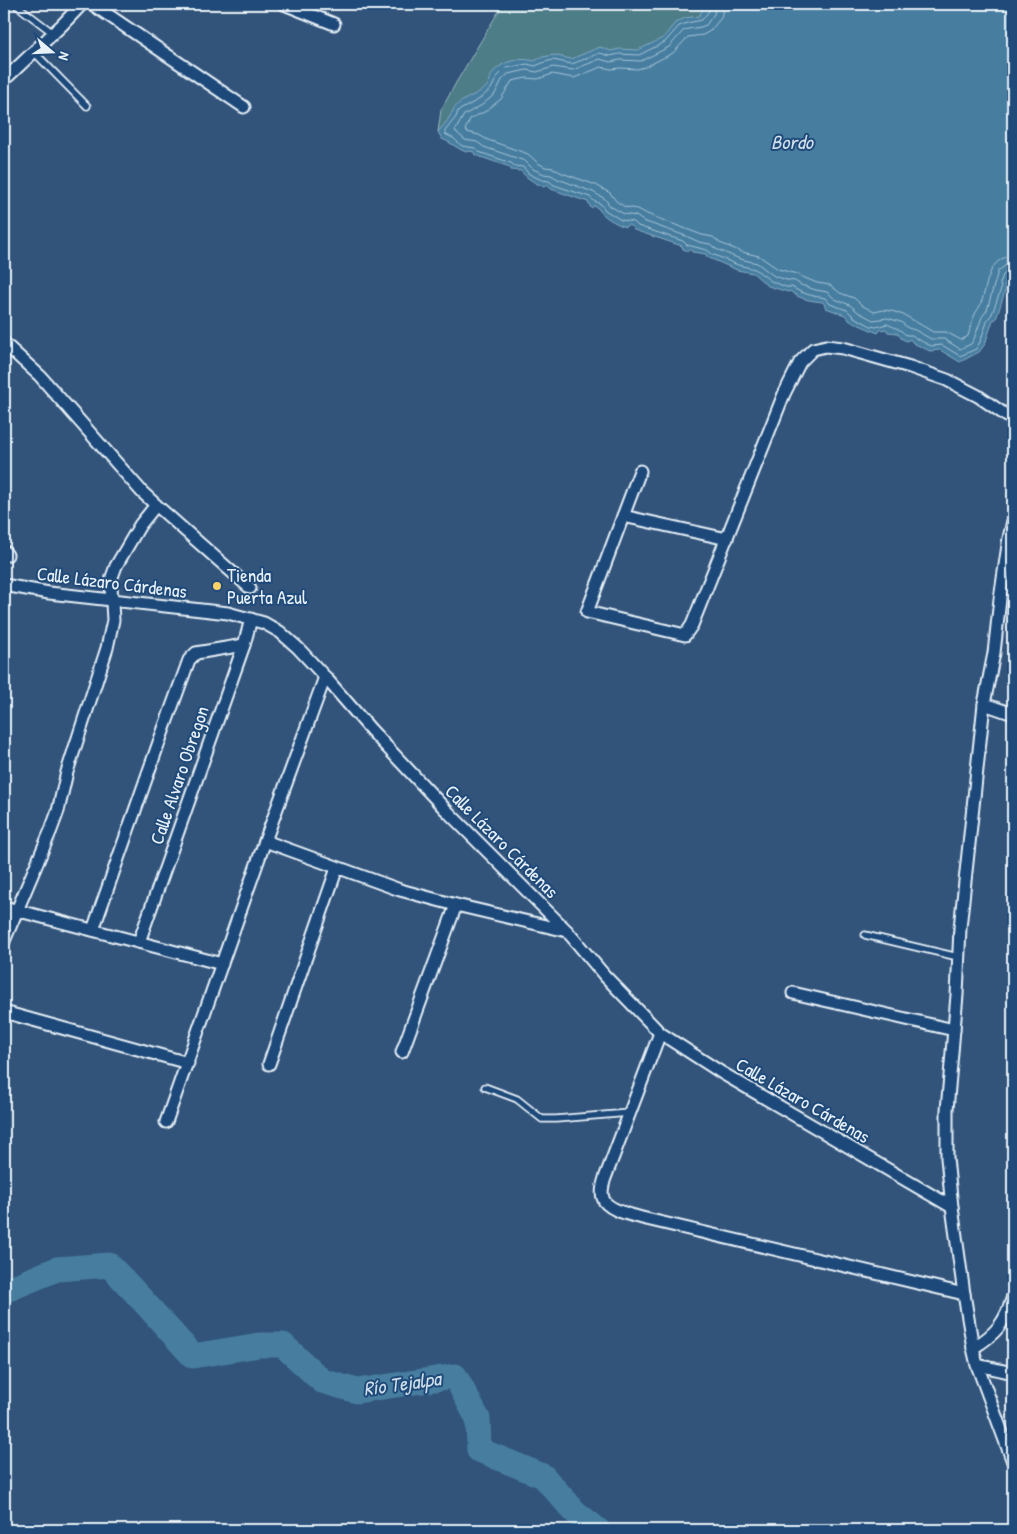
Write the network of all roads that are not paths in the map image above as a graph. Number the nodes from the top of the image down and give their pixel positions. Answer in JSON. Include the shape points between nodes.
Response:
{"nodes":[{"id":1,"x":15,"y":4,"type":"edge"},
{"id":2,"x":82,"y":4,"type":"edge"},
{"id":3,"x":92,"y":4,"type":"edge"},
{"id":4,"x":284,"y":4,"type":"edge"},
{"id":5,"x":334,"y":24,"type":"dead end"},
{"id":6,"x":54,"y":33,"type":"junction"},
{"id":7,"x":34,"y":52,"type":"junction"},
{"id":8,"x":4,"y":80,"type":"edge"},
{"id":9,"x":87,"y":106,"type":"dead end"},
{"id":10,"x":244,"y":107,"type":"dead end"},
{"id":11,"x":4,"y":343,"type":"edge"},
{"id":12,"x":1013,"y":420,"type":"edge"},
{"id":13,"x":640,"y":471,"type":"dead end"},
{"id":14,"x":156,"y":505,"type":"junction"},
{"id":15,"x":623,"y":516,"type":"junction"},
{"id":16,"x":1013,"y":521,"type":"edge"},
{"id":17,"x":726,"y":539,"type":"junction"},
{"id":18,"x":4,"y":585,"type":"edge"},
{"id":19,"x":250,"y":588,"type":"dead end"},
{"id":20,"x":111,"y":600,"type":"junction"},
{"id":21,"x":251,"y":619,"type":"junction"},
{"id":22,"x":244,"y":645,"type":"junction"},
{"id":23,"x":325,"y":677,"type":"junction"},
{"id":24,"x":984,"y":704,"type":"junction"},
{"id":25,"x":1013,"y":714,"type":"edge"},
{"id":26,"x":265,"y":841,"type":"junction"},
{"id":27,"x":338,"y":868,"type":"junction"},
{"id":28,"x":456,"y":905,"type":"junction"},
{"id":29,"x":4,"y":907,"type":"edge"},
{"id":30,"x":16,"y":910,"type":"junction"},
{"id":31,"x":93,"y":930,"type":"junction"},
{"id":32,"x":567,"y":931,"type":"junction"},
{"id":33,"x":865,"y":935,"type":"dead end"},
{"id":34,"x":4,"y":941,"type":"edge"},
{"id":35,"x":139,"y":942,"type":"junction"},
{"id":36,"x":958,"y":957,"type":"junction"},
{"id":37,"x":222,"y":964,"type":"junction"},
{"id":38,"x":793,"y":993,"type":"dead end"},
{"id":39,"x":4,"y":1012,"type":"edge"},
{"id":40,"x":954,"y":1030,"type":"junction"},
{"id":41,"x":660,"y":1033,"type":"junction"},
{"id":42,"x":402,"y":1052,"type":"dead end"},
{"id":43,"x":188,"y":1063,"type":"junction"},
{"id":44,"x":269,"y":1064,"type":"dead end"},
{"id":45,"x":484,"y":1087,"type":"dead end"},
{"id":46,"x":629,"y":1112,"type":"junction"},
{"id":47,"x":166,"y":1122,"type":"dead end"},
{"id":48,"x":952,"y":1207,"type":"junction"},
{"id":49,"x":964,"y":1294,"type":"junction"},
{"id":50,"x":1013,"y":1296,"type":"edge"},
{"id":51,"x":973,"y":1348,"type":"junction"},
{"id":52,"x":977,"y":1365,"type":"junction"},
{"id":53,"x":1013,"y":1373,"type":"edge"},
{"id":54,"x":1013,"y":1462,"type":"edge"}],
"edges":[{"from":1,"to":6,"type":"lane"},
{"from":2,"to":6,"type":"street"},
{"from":3,"to":10,"type":"street"},
{"from":4,"to":5,"type":"street"},
{"from":6,"to":7,"type":"street"},
{"from":7,"to":8,"type":"street"},
{"from":7,"to":9,"type":"lane"},
{"from":11,"to":14,"type":"street","via":[[40,376]]},
{"from":12,"to":17,"type":"street","via":[[947,380],[843,348],[826,346],[813,349],[800,362],[784,394]]},
{"from":13,"to":15,"type":"street"},
{"from":14,"to":19,"type":"street"},
{"from":14,"to":20,"type":"street","via":[[116,566]]},
{"from":15,"to":17,"type":"street"},
{"from":15,"to":17,"type":"street","via":[[587,612],[685,635],[692,625]]},
{"from":16,"to":24,"type":"street"},
{"from":18,"to":20,"type":"street","name":"Calle Lázaro Cárdenas"},
{"from":20,"to":21,"type":"street","name":"Calle Lázaro Cárdenas","via":[[228,613]]},
{"from":20,"to":30,"type":"street","via":[[113,620],[107,648],[58,810]]},
{"from":21,"to":22,"type":"street","name":"Calle Alvaro Obregon"},
{"from":21,"to":23,"type":"street","name":"Calle Lázaro Cárdenas","via":[[280,632]]},
{"from":22,"to":31,"type":"street","via":[[196,653],[189,660]]},
{"from":22,"to":35,"type":"street","name":"Calle Alvaro Obregon"},
{"from":23,"to":26,"type":"street"},
{"from":23,"to":32,"type":"street","name":"Calle Lázaro Cárdenas","via":[[447,811]]},
{"from":24,"to":25,"type":"street"},
{"from":24,"to":36,"type":"street"},
{"from":26,"to":27,"type":"street"},
{"from":26,"to":37,"type":"street"},
{"from":27,"to":28,"type":"street"},
{"from":27,"to":44,"type":"street"},
{"from":28,"to":32,"type":"street"},
{"from":28,"to":42,"type":"street"},
{"from":29,"to":30,"type":"street"},
{"from":30,"to":31,"type":"street"},
{"from":30,"to":34,"type":"street"},
{"from":31,"to":35,"type":"street"},
{"from":32,"to":41,"type":"street","name":"Calle Lázaro Cárdenas"},
{"from":33,"to":36,"type":"lane"},
{"from":35,"to":37,"type":"street"},
{"from":36,"to":40,"type":"street"},
{"from":37,"to":43,"type":"street"},
{"from":38,"to":40,"type":"street"},
{"from":39,"to":43,"type":"street"},
{"from":40,"to":48,"type":"street","via":[[947,1120]]},
{"from":41,"to":46,"type":"street"},
{"from":41,"to":48,"type":"street","name":"Calle Lázaro Cárdenas"},
{"from":43,"to":47,"type":"street"},
{"from":45,"to":46,"type":"lane","via":[[517,1099],[542,1119]]},
{"from":46,"to":49,"type":"street","via":[[604,1178],[603,1200],[608,1206],[642,1218]]},
{"from":48,"to":49,"type":"street"},
{"from":49,"to":51,"type":"street"},
{"from":50,"to":51,"type":"street","via":[[1002,1324],[988,1339]]},
{"from":51,"to":52,"type":"street"},
{"from":52,"to":53,"type":"street"},
{"from":52,"to":54,"type":"street"}]}
